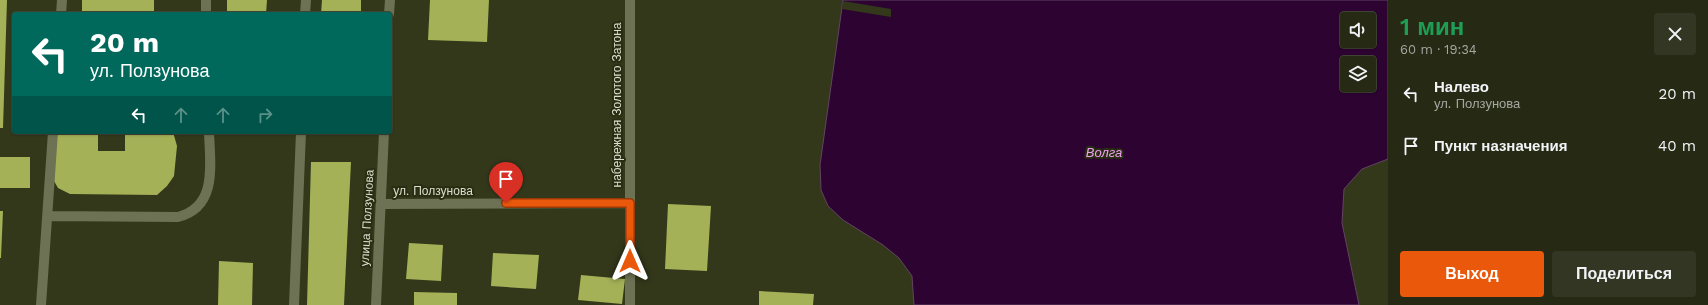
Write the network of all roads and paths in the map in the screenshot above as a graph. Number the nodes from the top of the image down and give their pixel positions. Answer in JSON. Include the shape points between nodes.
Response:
{"nodes":[{"id":1,"x":62,"y":0,"type":"edge"},
{"id":2,"x":206,"y":0,"type":"edge"},
{"id":3,"x":306,"y":0,"type":"edge"},
{"id":4,"x":390,"y":0,"type":"edge"},
{"id":5,"x":630,"y":0,"type":"edge"},
{"id":6,"x":61,"y":12,"type":"edge"},
{"id":7,"x":206,"y":12,"type":"edge"},
{"id":8,"x":306,"y":12,"type":"edge"},
{"id":9,"x":389,"y":12,"type":"edge"},
{"id":10,"x":54,"y":134,"type":"edge"},
{"id":11,"x":209,"y":134,"type":"edge"},
{"id":12,"x":301,"y":134,"type":"edge"},
{"id":13,"x":384,"y":134,"type":"edge"},
{"id":14,"x":630,"y":203,"type":"junction"},
{"id":15,"x":381,"y":204,"type":"junction"},
{"id":16,"x":48,"y":216,"type":"junction"},
{"id":17,"x":41,"y":305,"type":"edge"},
{"id":18,"x":294,"y":305,"type":"edge"},
{"id":19,"x":376,"y":305,"type":"edge"},
{"id":20,"x":630,"y":305,"type":"edge"}],
"edges":[{"from":1,"to":6,"type":"street"},
{"from":2,"to":7,"type":"street"},
{"from":3,"to":8,"type":"street"},
{"from":4,"to":9,"type":"street"},
{"from":5,"to":14,"type":"street","name":"набережная Золотого Затона"},
{"from":10,"to":16,"type":"street"},
{"from":11,"to":16,"type":"street","via":[[209,184],[199,207],[188,215]]},
{"from":12,"to":18,"type":"street"},
{"from":13,"to":15,"type":"street","name":"улица Ползунова"},
{"from":14,"to":15,"type":"street","name":"ул. Ползунова"},
{"from":14,"to":20,"type":"street","name":"набережная Золотого Затона"},
{"from":15,"to":19,"type":"street","name":"улица Ползунова"},
{"from":16,"to":17,"type":"street"}]}
